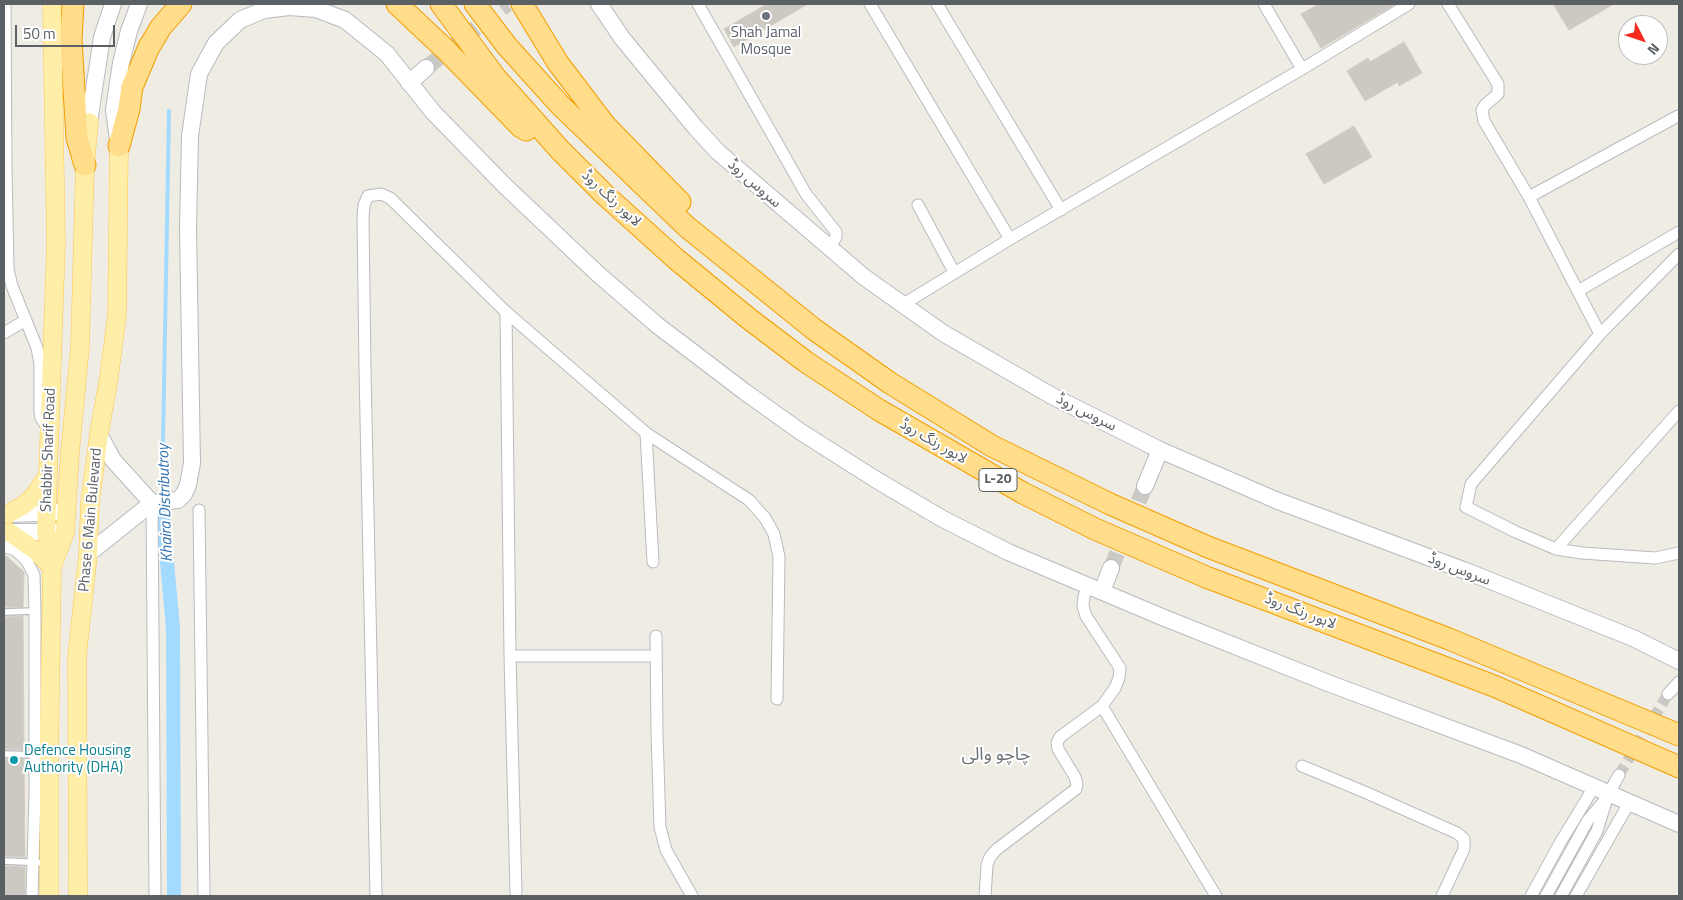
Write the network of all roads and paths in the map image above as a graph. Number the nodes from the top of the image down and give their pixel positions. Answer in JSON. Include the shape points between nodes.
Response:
{"nodes":[{"id":1,"x":6,"y":4,"type":"edge"},
{"id":2,"x":52,"y":4,"type":"edge"},
{"id":3,"x":73,"y":4,"type":"edge"},
{"id":4,"x":84,"y":4,"type":"edge"},
{"id":5,"x":113,"y":4,"type":"edge"},
{"id":6,"x":139,"y":4,"type":"edge"},
{"id":7,"x":181,"y":4,"type":"edge"},
{"id":8,"x":397,"y":4,"type":"edge"},
{"id":9,"x":417,"y":4,"type":"edge"},
{"id":10,"x":441,"y":4,"type":"edge"},
{"id":11,"x":474,"y":4,"type":"edge"},
{"id":12,"x":522,"y":4,"type":"edge"},
{"id":13,"x":599,"y":4,"type":"edge"},
{"id":14,"x":698,"y":4,"type":"edge"},
{"id":15,"x":870,"y":4,"type":"edge"},
{"id":16,"x":937,"y":4,"type":"edge"},
{"id":17,"x":1264,"y":4,"type":"edge"},
{"id":18,"x":1409,"y":4,"type":"edge"},
{"id":19,"x":1448,"y":4,"type":"edge"},
{"id":20,"x":446,"y":50,"type":"junction"},
{"id":21,"x":426,"y":68,"type":"tunnel mouth"},
{"id":22,"x":1302,"y":69,"type":"junction"},
{"id":23,"x":408,"y":83,"type":"junction"},
{"id":24,"x":5,"y":115,"type":"edge"},
{"id":25,"x":1678,"y":116,"type":"edge"},
{"id":26,"x":89,"y":122,"type":"junction"},
{"id":27,"x":119,"y":146,"type":"junction"},
{"id":28,"x":560,"y":150,"type":"junction"},
{"id":29,"x":85,"y":165,"type":"junction"},
{"id":30,"x":1529,"y":198,"type":"junction"},
{"id":31,"x":918,"y":204,"type":"dead end"},
{"id":32,"x":1061,"y":210,"type":"junction"},
{"id":33,"x":1679,"y":232,"type":"edge"},
{"id":34,"x":1010,"y":239,"type":"junction"},
{"id":35,"x":829,"y":248,"type":"junction"},
{"id":36,"x":1679,"y":254,"type":"edge"},
{"id":37,"x":729,"y":262,"type":"junction"},
{"id":38,"x":954,"y":272,"type":"junction"},
{"id":39,"x":1578,"y":291,"type":"junction"},
{"id":40,"x":902,"y":305,"type":"junction"},
{"id":41,"x":506,"y":312,"type":"junction"},
{"id":42,"x":26,"y":320,"type":"junction"},
{"id":43,"x":4,"y":333,"type":"edge"},
{"id":44,"x":1600,"y":334,"type":"junction"},
{"id":45,"x":1679,"y":411,"type":"edge"},
{"id":46,"x":50,"y":431,"type":"junction"},
{"id":47,"x":646,"y":433,"type":"junction"},
{"id":48,"x":99,"y":434,"type":"junction"},
{"id":49,"x":1160,"y":450,"type":"junction"},
{"id":50,"x":48,"y":475,"type":"junction"},
{"id":51,"x":1145,"y":486,"type":"tunnel mouth"},
{"id":52,"x":155,"y":503,"type":"junction"},
{"id":53,"x":199,"y":510,"type":"dead end"},
{"id":54,"x":46,"y":512,"type":"junction"},
{"id":55,"x":66,"y":512,"type":"junction"},
{"id":56,"x":6,"y":514,"type":"edge"},
{"id":57,"x":46,"y":532,"type":"junction"},
{"id":58,"x":65,"y":532,"type":"junction"},
{"id":59,"x":6,"y":536,"type":"edge"},
{"id":60,"x":1556,"y":549,"type":"junction"},
{"id":61,"x":1679,"y":553,"type":"edge"},
{"id":62,"x":88,"y":554,"type":"junction"},
{"id":63,"x":653,"y":562,"type":"dead end"},
{"id":64,"x":52,"y":567,"type":"junction"},
{"id":65,"x":1111,"y":568,"type":"tunnel mouth"},
{"id":66,"x":1095,"y":588,"type":"junction"},
{"id":67,"x":35,"y":611,"type":"junction"},
{"id":68,"x":4,"y":612,"type":"edge"},
{"id":69,"x":656,"y":636,"type":"dead end"},
{"id":70,"x":510,"y":656,"type":"junction"},
{"id":71,"x":656,"y":656,"type":"junction"},
{"id":72,"x":1679,"y":661,"type":"edge"},
{"id":73,"x":1679,"y":682,"type":"edge"},
{"id":74,"x":1668,"y":694,"type":"tunnel mouth"},
{"id":75,"x":777,"y":699,"type":"dead end"},
{"id":76,"x":1102,"y":706,"type":"junction"},
{"id":77,"x":1679,"y":735,"type":"edge"},
{"id":78,"x":4,"y":754,"type":"edge"},
{"id":79,"x":42,"y":755,"type":"junction"},
{"id":80,"x":1302,"y":766,"type":"dead end"},
{"id":81,"x":1679,"y":767,"type":"edge"},
{"id":82,"x":1619,"y":775,"type":"tunnel mouth"},
{"id":83,"x":1601,"y":791,"type":"junction"},
{"id":84,"x":1629,"y":803,"type":"junction"},
{"id":85,"x":1679,"y":824,"type":"edge"},
{"id":86,"x":4,"y":862,"type":"edge"},
{"id":87,"x":40,"y":862,"type":"junction"},
{"id":88,"x":514,"y":895,"type":"edge"},
{"id":89,"x":32,"y":896,"type":"edge"},
{"id":90,"x":49,"y":896,"type":"edge"},
{"id":91,"x":78,"y":896,"type":"edge"},
{"id":92,"x":155,"y":896,"type":"edge"},
{"id":93,"x":204,"y":896,"type":"edge"},
{"id":94,"x":376,"y":896,"type":"edge"},
{"id":95,"x":692,"y":896,"type":"edge"},
{"id":96,"x":985,"y":896,"type":"edge"},
{"id":97,"x":1216,"y":896,"type":"edge"},
{"id":98,"x":1442,"y":896,"type":"edge"},
{"id":99,"x":1531,"y":896,"type":"edge"},
{"id":100,"x":1546,"y":896,"type":"edge"},
{"id":101,"x":1561,"y":896,"type":"edge"},
{"id":102,"x":1576,"y":896,"type":"edge"}],
"edges":[{"from":1,"to":24,"type":"street"},
{"from":2,"to":46,"type":"main road","name":"Shabbir Sharif Road","via":[[56,244]]},
{"from":3,"to":29,"type":"highway","via":[[71,40],[77,138]]},
{"from":4,"to":26,"type":"highway","via":[[83,84]]},
{"from":5,"to":26,"type":"street","via":[[102,37]]},
{"from":6,"to":27,"type":"street","via":[[121,63],[114,110]]},
{"from":7,"to":27,"type":"highway","via":[[149,47],[132,88]]},
{"from":8,"to":20,"type":"highway"},
{"from":9,"to":20,"type":"highway"},
{"from":10,"to":28,"type":"highway","name":"لاہور رنگ روڈ","number":"L-20","via":[[496,78]]},
{"from":11,"to":37,"type":"highway","name":"لاہور رنگ روڈ","number":"L-20","via":[[560,105],[687,227]]},
{"from":12,"to":37,"type":"highway","via":[[558,63],[605,125],[679,201]]},
{"from":13,"to":35,"type":"street","name":"سروس روڈ","via":[[622,38],[718,152]]},
{"from":14,"to":35,"type":"street","via":[[806,194],[836,232]]},
{"from":15,"to":34,"type":"street"},
{"from":16,"to":32,"type":"street"},
{"from":17,"to":22,"type":"street"},
{"from":18,"to":22,"type":"street"},
{"from":19,"to":30,"type":"street","via":[[1498,84],[1498,94],[1482,110],[1484,121]]},
{"from":20,"to":28,"type":"highway","via":[[520,127]]},
{"from":21,"to":23,"type":"street"},
{"from":22,"to":32,"type":"street"},
{"from":23,"to":52,"type":"street","via":[[387,54],[345,20],[316,9],[288,7],[264,10],[240,20],[216,43],[199,74],[190,136],[188,228],[192,463],[184,494],[178,500]]},
{"from":23,"to":66,"type":"street","via":[[504,185],[577,254],[657,325],[745,392],[809,437],[941,518],[1008,552]]},
{"from":24,"to":42,"type":"street","via":[[8,269]]},
{"from":25,"to":30,"type":"street"},
{"from":26,"to":29,"type":"main road"},
{"from":27,"to":48,"type":"main road","name":"Phase 6 Main Bulevard","via":[[117,315]]},
{"from":28,"to":81,"type":"highway","name":"لاہور رنگ روڈ","number":"L-20","via":[[676,259],[806,362],[879,410],[1023,493],[1095,529],[1206,577],[1494,686]]},
{"from":29,"to":55,"type":"main road","via":[[80,347]]},
{"from":30,"to":39,"type":"street"},
{"from":31,"to":38,"type":"street"},
{"from":32,"to":34,"type":"street"},
{"from":33,"to":39,"type":"street"},
{"from":34,"to":38,"type":"street"},
{"from":35,"to":40,"type":"street","name":"سروس روڈ"},
{"from":36,"to":44,"type":"street"},
{"from":37,"to":77,"type":"highway","name":"لاہور رنگ روڈ","number":"L-20","via":[[815,330],[890,383],[992,446],[1035,468],[1208,547],[1449,639]]},
{"from":38,"to":40,"type":"street"},
{"from":39,"to":44,"type":"street"},
{"from":40,"to":49,"type":"street","name":"سروس روڈ","via":[[943,333],[1044,391]]},
{"from":41,"to":47,"type":"street"},
{"from":41,"to":70,"type":"street"},
{"from":41,"to":94,"type":"street","via":[[390,198],[381,194],[368,196],[364,204],[365,350]]},
{"from":42,"to":43,"type":"street"},
{"from":42,"to":46,"type":"street","via":[[39,356],[41,418]]},
{"from":44,"to":60,"type":"street","via":[[1471,484],[1466,507]]},
{"from":45,"to":60,"type":"street"},
{"from":46,"to":50,"type":"main road","name":"Shabbir Sharif Road"},
{"from":47,"to":63,"type":"street"},
{"from":47,"to":75,"type":"street","via":[[749,500],[774,534],[779,557]]},
{"from":48,"to":52,"type":"street","via":[[113,460]]},
{"from":48,"to":62,"type":"main road","name":"Phase 6 Main Bulevard","via":[[90,502]]},
{"from":49,"to":51,"type":"street"},
{"from":49,"to":72,"type":"street","name":"سروس روڈ","via":[[1278,501],[1633,638]]},
{"from":50,"to":54,"type":"main road","name":"Shabbir Sharif Road"},
{"from":50,"to":56,"type":"main road","via":[[31,499]]},
{"from":52,"to":62,"type":"street"},
{"from":52,"to":92,"type":"street"},
{"from":53,"to":93,"type":"street"},
{"from":54,"to":55,"type":"street"},
{"from":54,"to":56,"type":"street"},
{"from":54,"to":57,"type":"main road","name":"Shabbir Sharif Road"},
{"from":55,"to":58,"type":"main road"},
{"from":57,"to":58,"type":"street"},
{"from":57,"to":59,"type":"street"},
{"from":57,"to":64,"type":"main road","name":"Shabbir Sharif Road"},
{"from":58,"to":64,"type":"main road"},
{"from":59,"to":64,"type":"main road","via":[[36,551]]},
{"from":59,"to":67,"type":"street","via":[[34,575]]},
{"from":60,"to":61,"type":"street","via":[[1655,558]]},
{"from":62,"to":91,"type":"main road","name":"Phase 6 Main Bulevard","via":[[77,657]]},
{"from":64,"to":79,"type":"main road","name":"Shabbir Sharif Road"},
{"from":65,"to":66,"type":"street"},
{"from":66,"to":76,"type":"street","via":[[1084,596],[1086,616],[1120,668],[1115,688]]},
{"from":66,"to":83,"type":"street","via":[[1521,755]]},
{"from":67,"to":68,"type":"lane"},
{"from":67,"to":79,"type":"street"},
{"from":69,"to":71,"type":"street"},
{"from":70,"to":71,"type":"street"},
{"from":70,"to":88,"type":"street"},
{"from":71,"to":95,"type":"street","via":[[660,827],[666,850]]},
{"from":73,"to":74,"type":"street"},
{"from":76,"to":96,"type":"street","via":[[1060,737],[1057,743],[1075,777],[1076,789],[990,857]]},
{"from":76,"to":97,"type":"street"},
{"from":78,"to":79,"type":"lane"},
{"from":79,"to":87,"type":"main road","name":"Shabbir Sharif Road"},
{"from":80,"to":98,"type":"street","via":[[1458,833],[1464,839],[1464,849]]},
{"from":82,"to":83,"type":"street"},
{"from":83,"to":84,"type":"street"},
{"from":83,"to":99,"type":"street","via":[[1560,843]]},
{"from":83,"to":100,"type":"street"},
{"from":83,"to":101,"type":"street","via":[[1597,831]]},
{"from":84,"to":85,"type":"street"},
{"from":84,"to":102,"type":"street"},
{"from":86,"to":87,"type":"lane"},
{"from":87,"to":89,"type":"street"},
{"from":87,"to":90,"type":"main road","name":"Shabbir Sharif Road"}]}
